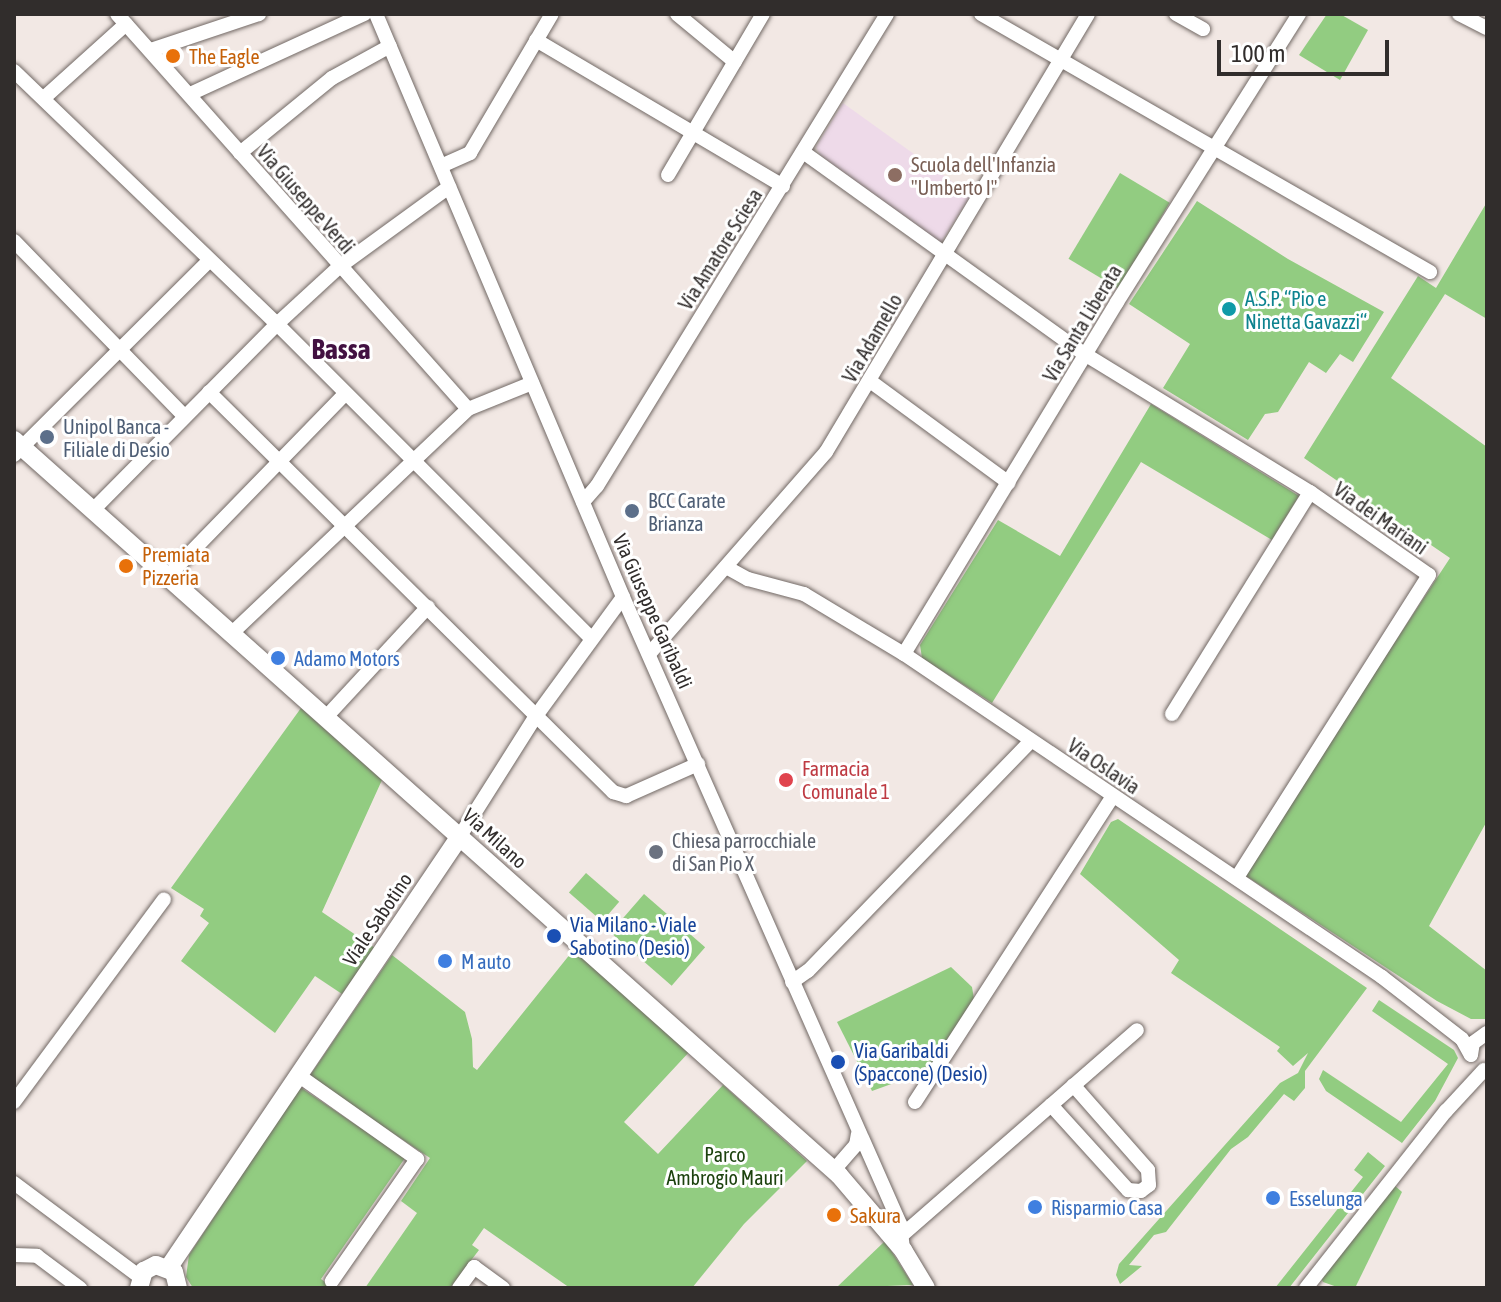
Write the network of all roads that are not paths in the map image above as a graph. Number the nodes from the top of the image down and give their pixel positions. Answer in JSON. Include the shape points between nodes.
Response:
{"nodes":[{"id":1,"x":259,"y":14,"type":"edge"},
{"id":2,"x":364,"y":14,"type":"edge"},
{"id":3,"x":376,"y":14,"type":"edge"},
{"id":4,"x":552,"y":14,"type":"edge"},
{"id":5,"x":677,"y":14,"type":"edge"},
{"id":6,"x":763,"y":14,"type":"edge"},
{"id":7,"x":887,"y":14,"type":"edge"},
{"id":8,"x":981,"y":14,"type":"edge"},
{"id":9,"x":1088,"y":14,"type":"edge"},
{"id":10,"x":1176,"y":14,"type":"edge"},
{"id":11,"x":1299,"y":14,"type":"edge"},
{"id":12,"x":1459,"y":14,"type":"edge"},
{"id":13,"x":122,"y":19,"type":"edge"},
{"id":14,"x":1487,"y":28,"type":"edge"},
{"id":15,"x":1203,"y":29,"type":"dead end"},
{"id":16,"x":536,"y":40,"type":"junction"},
{"id":17,"x":390,"y":46,"type":"junction"},
{"id":18,"x":151,"y":50,"type":"junction"},
{"id":19,"x":1060,"y":59,"type":"junction"},
{"id":20,"x":735,"y":62,"type":"junction"},
{"id":21,"x":14,"y":71,"type":"edge"},
{"id":22,"x":190,"y":94,"type":"junction"},
{"id":23,"x":45,"y":97,"type":"junction"},
{"id":24,"x":693,"y":133,"type":"junction"},
{"id":25,"x":1216,"y":147,"type":"junction"},
{"id":26,"x":803,"y":152,"type":"junction"},
{"id":27,"x":240,"y":153,"type":"junction"},
{"id":28,"x":441,"y":166,"type":"junction"},
{"id":29,"x":668,"y":175,"type":"dead end"},
{"id":30,"x":783,"y":186,"type":"junction"},
{"id":31,"x":449,"y":187,"type":"junction"},
{"id":32,"x":14,"y":241,"type":"edge"},
{"id":33,"x":943,"y":254,"type":"junction"},
{"id":34,"x":210,"y":260,"type":"junction"},
{"id":35,"x":339,"y":267,"type":"junction"},
{"id":36,"x":1430,"y":272,"type":"dead end"},
{"id":37,"x":277,"y":324,"type":"junction"},
{"id":38,"x":120,"y":349,"type":"junction"},
{"id":39,"x":1086,"y":355,"type":"junction"},
{"id":40,"x":870,"y":381,"type":"junction"},
{"id":41,"x":532,"y":383,"type":"junction"},
{"id":42,"x":209,"y":392,"type":"junction"},
{"id":43,"x":344,"y":395,"type":"junction"},
{"id":44,"x":468,"y":409,"type":"junction"},
{"id":45,"x":185,"y":417,"type":"junction"},
{"id":46,"x":16,"y":447,"type":"edge"},
{"id":47,"x":280,"y":461,"type":"junction"},
{"id":48,"x":413,"y":463,"type":"junction"},
{"id":49,"x":1009,"y":483,"type":"junction"},
{"id":50,"x":1310,"y":492,"type":"junction"},
{"id":51,"x":583,"y":502,"type":"junction"},
{"id":52,"x":93,"y":510,"type":"junction"},
{"id":53,"x":344,"y":528,"type":"junction"},
{"id":54,"x":726,"y":567,"type":"junction"},
{"id":55,"x":167,"y":577,"type":"junction"},
{"id":56,"x":623,"y":597,"type":"junction"},
{"id":57,"x":428,"y":607,"type":"junction"},
{"id":58,"x":231,"y":634,"type":"junction"},
{"id":59,"x":591,"y":638,"type":"junction"},
{"id":60,"x":650,"y":653,"type":"junction"},
{"id":61,"x":904,"y":654,"type":"junction"},
{"id":62,"x":1172,"y":714,"type":"dead end"},
{"id":63,"x":536,"y":716,"type":"junction"},
{"id":64,"x":326,"y":717,"type":"junction"},
{"id":65,"x":1031,"y":741,"type":"junction"},
{"id":66,"x":698,"y":764,"type":"junction"},
{"id":67,"x":1112,"y":797,"type":"junction"},
{"id":68,"x":460,"y":836,"type":"junction"},
{"id":69,"x":1237,"y":878,"type":"junction"},
{"id":70,"x":164,"y":899,"type":"dead end"},
{"id":71,"x":792,"y":982,"type":"junction"},
{"id":72,"x":1446,"y":1025,"type":"junction"},
{"id":73,"x":1137,"y":1030,"type":"dead end"},
{"id":74,"x":1484,"y":1034,"type":"edge"},
{"id":75,"x":1479,"y":1064,"type":"edge"},
{"id":76,"x":298,"y":1075,"type":"junction"},
{"id":77,"x":1073,"y":1085,"type":"junction"},
{"id":78,"x":14,"y":1102,"type":"edge"},
{"id":79,"x":915,"y":1102,"type":"dead end"},
{"id":80,"x":1051,"y":1105,"type":"junction"},
{"id":81,"x":858,"y":1134,"type":"junction"},
{"id":82,"x":834,"y":1170,"type":"junction"},
{"id":83,"x":14,"y":1183,"type":"edge"},
{"id":84,"x":902,"y":1243,"type":"junction"},
{"id":85,"x":14,"y":1255,"type":"edge"},
{"id":86,"x":169,"y":1267,"type":"junction"},
{"id":87,"x":332,"y":1281,"type":"dead end"},
{"id":88,"x":139,"y":1283,"type":"edge"},
{"id":89,"x":80,"y":1288,"type":"edge"},
{"id":90,"x":178,"y":1288,"type":"edge"},
{"id":91,"x":459,"y":1288,"type":"edge"},
{"id":92,"x":503,"y":1288,"type":"edge"},
{"id":93,"x":926,"y":1288,"type":"edge"},
{"id":94,"x":1306,"y":1288,"type":"edge"}],
"edges":[{"from":1,"to":18,"type":"street"},
{"from":2,"to":22,"type":"street"},
{"from":3,"to":17,"type":"street","name":"Via Giuseppe Garibaldi"},
{"from":4,"to":16,"type":"street"},
{"from":5,"to":20,"type":"street"},
{"from":6,"to":20,"type":"street"},
{"from":7,"to":26,"type":"street","name":"Via Amatore Sciesa"},
{"from":8,"to":19,"type":"street"},
{"from":9,"to":19,"type":"street","name":"Via Adamello"},
{"from":10,"to":15,"type":"street"},
{"from":11,"to":25,"type":"street","name":"Via Santa Liberata"},
{"from":12,"to":14,"type":"street"},
{"from":13,"to":18,"type":"street","name":"Via Giuseppe Verdi"},
{"from":13,"to":23,"type":"street"},
{"from":16,"to":24,"type":"street"},
{"from":16,"to":28,"type":"street","via":[[470,153]]},
{"from":17,"to":27,"type":"street","via":[[332,78]]},
{"from":17,"to":28,"type":"street","name":"Via Giuseppe Garibaldi"},
{"from":18,"to":22,"type":"street","name":"Via Giuseppe Verdi"},
{"from":19,"to":25,"type":"street"},
{"from":19,"to":33,"type":"street","name":"Via Adamello"},
{"from":20,"to":24,"type":"street"},
{"from":21,"to":23,"type":"street"},
{"from":22,"to":27,"type":"street","name":"Via Giuseppe Verdi"},
{"from":23,"to":34,"type":"street"},
{"from":24,"to":29,"type":"street"},
{"from":24,"to":30,"type":"street"},
{"from":25,"to":36,"type":"street"},
{"from":25,"to":39,"type":"street","name":"Via Santa Liberata"},
{"from":26,"to":30,"type":"street","name":"Via Amatore Sciesa"},
{"from":26,"to":33,"type":"street","name":"Via dei Mariani"},
{"from":27,"to":35,"type":"street","name":"Via Giuseppe Verdi"},
{"from":28,"to":31,"type":"street","name":"Via Giuseppe Garibaldi"},
{"from":30,"to":51,"type":"street","name":"Via Amatore Sciesa"},
{"from":31,"to":35,"type":"street"},
{"from":31,"to":41,"type":"street","name":"Via Giuseppe Garibaldi"},
{"from":32,"to":38,"type":"street"},
{"from":33,"to":39,"type":"street","name":"Via dei Mariani"},
{"from":33,"to":40,"type":"street","name":"Via Adamello"},
{"from":34,"to":37,"type":"street"},
{"from":34,"to":38,"type":"street"},
{"from":35,"to":37,"type":"street"},
{"from":35,"to":44,"type":"street","name":"Via Giuseppe Verdi"},
{"from":37,"to":42,"type":"street"},
{"from":37,"to":43,"type":"street"},
{"from":38,"to":45,"type":"street"},
{"from":38,"to":46,"type":"street"},
{"from":39,"to":49,"type":"street","name":"Via Santa Liberata"},
{"from":39,"to":50,"type":"street","name":"Via dei Mariani"},
{"from":40,"to":49,"type":"street"},
{"from":40,"to":54,"type":"street","name":"Via Adamello","via":[[826,452]]},
{"from":41,"to":44,"type":"street"},
{"from":41,"to":51,"type":"street","name":"Via Giuseppe Garibaldi"},
{"from":42,"to":45,"type":"street"},
{"from":42,"to":47,"type":"street"},
{"from":43,"to":47,"type":"street"},
{"from":43,"to":48,"type":"street"},
{"from":44,"to":48,"type":"street"},
{"from":45,"to":52,"type":"street"},
{"from":46,"to":52,"type":"main road","name":"Via Milano"},
{"from":47,"to":53,"type":"street"},
{"from":47,"to":55,"type":"street"},
{"from":48,"to":53,"type":"street"},
{"from":48,"to":59,"type":"street"},
{"from":49,"to":61,"type":"street","name":"Via Santa Liberata"},
{"from":50,"to":62,"type":"street"},
{"from":50,"to":69,"type":"street","name":"Via dei Mariani","via":[[1429,575]]},
{"from":51,"to":56,"type":"street","name":"Via Giuseppe Garibaldi"},
{"from":52,"to":55,"type":"main road","name":"Via Milano"},
{"from":53,"to":57,"type":"street"},
{"from":53,"to":58,"type":"street"},
{"from":54,"to":60,"type":"street","name":"Via Adamello"},
{"from":54,"to":61,"type":"street","name":"Via Oslavia","via":[[823,603]]},
{"from":55,"to":58,"type":"main road","name":"Via Milano"},
{"from":56,"to":59,"type":"street","name":"Viale Sabotino"},
{"from":56,"to":60,"type":"street","name":"Via Giuseppe Garibaldi"},
{"from":57,"to":63,"type":"street"},
{"from":57,"to":64,"type":"street"},
{"from":58,"to":64,"type":"main road","name":"Via Milano"},
{"from":59,"to":63,"type":"street","name":"Viale Sabotino"},
{"from":60,"to":66,"type":"street","name":"Via Giuseppe Garibaldi"},
{"from":61,"to":65,"type":"street","name":"Via Oslavia"},
{"from":63,"to":66,"type":"street","via":[[619,795]]},
{"from":63,"to":68,"type":"street","name":"Viale Sabotino"},
{"from":64,"to":68,"type":"main road","name":"Via Milano"},
{"from":65,"to":67,"type":"street","name":"Via Oslavia"},
{"from":65,"to":71,"type":"street"},
{"from":66,"to":71,"type":"street","name":"Via Giuseppe Garibaldi"},
{"from":67,"to":69,"type":"street","name":"Via Oslavia"},
{"from":67,"to":79,"type":"street"},
{"from":68,"to":76,"type":"main road","name":"Viale Sabotino"},
{"from":68,"to":82,"type":"main road","name":"Via Milano"},
{"from":69,"to":72,"type":"street","name":"Via Oslavia"},
{"from":70,"to":78,"type":"street"},
{"from":71,"to":81,"type":"street","name":"Via Giuseppe Garibaldi"},
{"from":72,"to":74,"type":"street","name":"Via Oslavia"},
{"from":72,"to":75,"type":"street","name":"Via Oslavia"},
{"from":73,"to":77,"type":"street"},
{"from":74,"to":75,"type":"street","via":[[1473,1043]]},
{"from":75,"to":94,"type":"street"},
{"from":76,"to":86,"type":"main road","name":"Viale Sabotino"},
{"from":76,"to":87,"type":"street","via":[[417,1159]]},
{"from":77,"to":80,"type":"street"},
{"from":77,"to":80,"type":"street","via":[[1148,1170],[1149,1185],[1128,1190]]},
{"from":80,"to":84,"type":"street"},
{"from":81,"to":82,"type":"street","via":[[856,1145]]},
{"from":81,"to":84,"type":"street","name":"Via Giuseppe Garibaldi","via":[[900,1224]]},
{"from":82,"to":84,"type":"main road","name":"Via Milano"},
{"from":83,"to":88,"type":"street"},
{"from":84,"to":93,"type":"main road","name":"Via Milano"},
{"from":85,"to":89,"type":"street","via":[[37,1256]]},
{"from":86,"to":88,"type":"main road","via":[[149,1267]]},
{"from":86,"to":90,"type":"main road"},
{"from":91,"to":92,"type":"street","via":[[474,1267]]}]}
